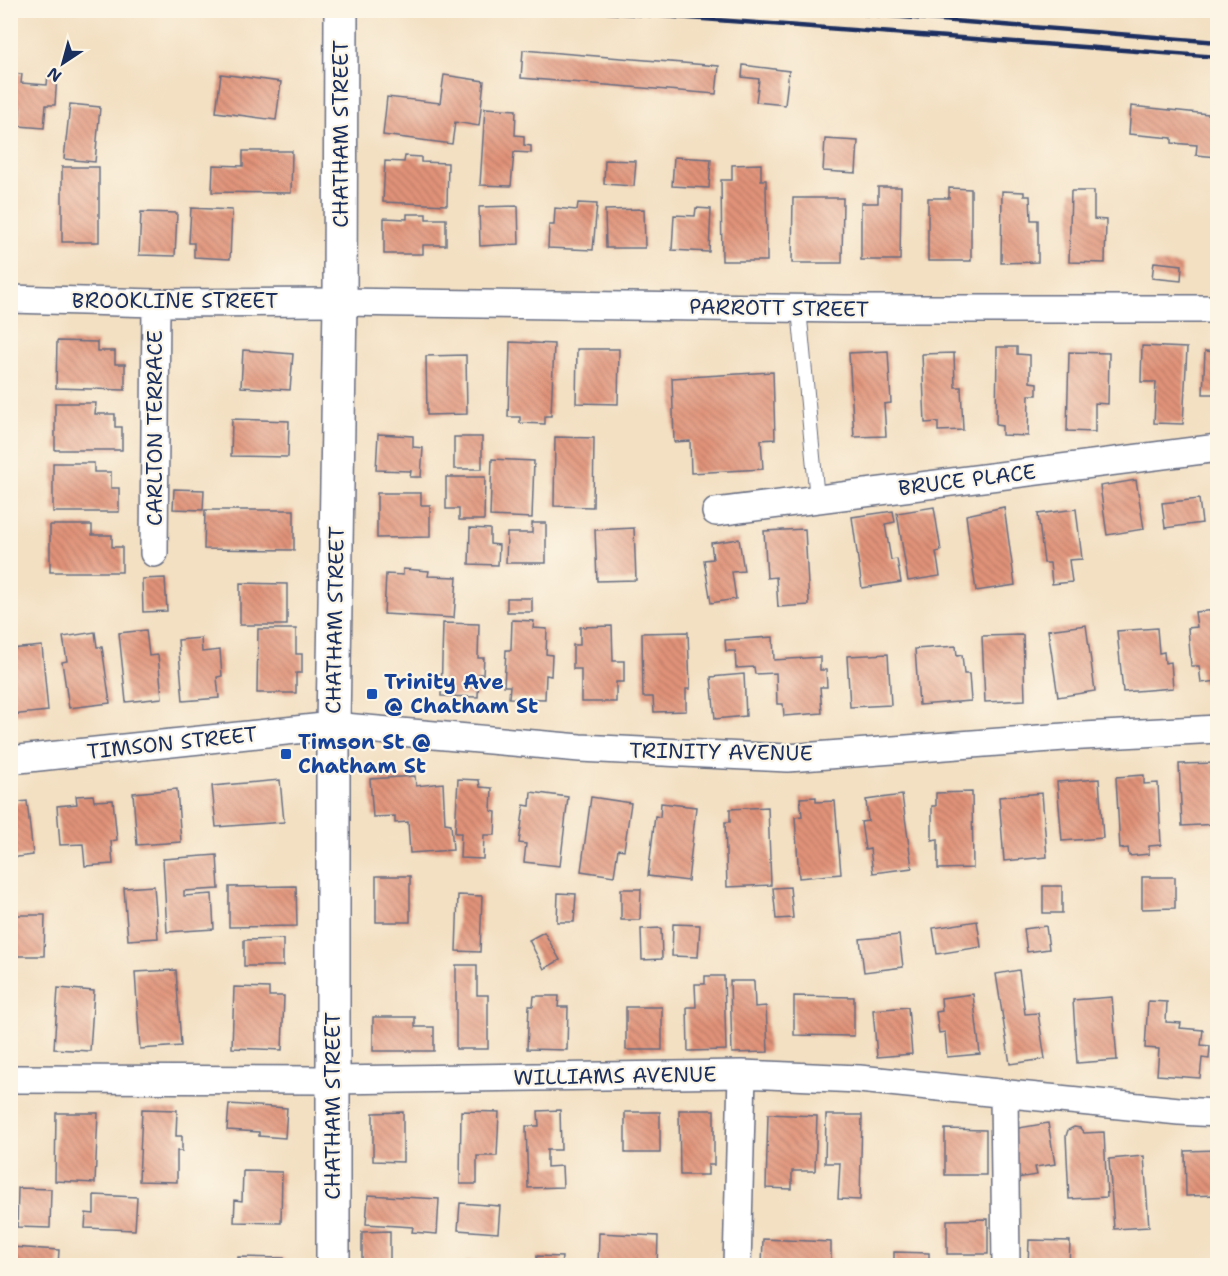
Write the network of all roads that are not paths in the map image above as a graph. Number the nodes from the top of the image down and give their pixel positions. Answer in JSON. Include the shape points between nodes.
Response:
{"nodes":[{"id":1,"x":341,"y":10,"type":"edge"},
{"id":2,"x":10,"y":299,"type":"edge"},
{"id":3,"x":340,"y":302,"type":"junction"},
{"id":4,"x":156,"y":303,"type":"junction"},
{"id":5,"x":799,"y":309,"type":"junction"},
{"id":6,"x":1218,"y":309,"type":"edge"},
{"id":7,"x":1218,"y":448,"type":"edge"},
{"id":8,"x":817,"y":499,"type":"junction"},
{"id":9,"x":716,"y":512,"type":"dead end"},
{"id":10,"x":154,"y":553,"type":"dead end"},
{"id":11,"x":333,"y":726,"type":"junction"},
{"id":12,"x":1218,"y":729,"type":"edge"},
{"id":13,"x":10,"y":760,"type":"edge"},
{"id":14,"x":742,"y":1074,"type":"junction"},
{"id":15,"x":10,"y":1079,"type":"edge"},
{"id":16,"x":333,"y":1080,"type":"junction"},
{"id":17,"x":1004,"y":1093,"type":"junction"},
{"id":18,"x":1218,"y":1113,"type":"edge"},
{"id":19,"x":333,"y":1266,"type":"edge"},
{"id":20,"x":737,"y":1266,"type":"edge"},
{"id":21,"x":1006,"y":1266,"type":"edge"}],
"edges":[{"from":1,"to":3,"type":"main road","name":"CHATHAM STREET"},
{"from":2,"to":4,"type":"street","name":"BROOKLINE STREET"},
{"from":3,"to":4,"type":"street","name":"BROOKLINE STREET"},
{"from":3,"to":5,"type":"street","name":"PARROTT STREET"},
{"from":3,"to":11,"type":"main road","name":"CHATHAM STREET"},
{"from":4,"to":10,"type":"street","name":"CARLTON TERRACE"},
{"from":5,"to":6,"type":"street","name":"PARROTT STREET"},
{"from":5,"to":8,"type":"lane"},
{"from":7,"to":8,"type":"street","name":"BRUCE PLACE"},
{"from":8,"to":9,"type":"street","name":"BRUCE PLACE"},
{"from":11,"to":12,"type":"street","name":"TRINITY AVENUE","via":[[580,748],[788,758]]},
{"from":11,"to":13,"type":"street","name":"TIMSON STREET"},
{"from":11,"to":16,"type":"main road","name":"CHATHAM STREET"},
{"from":14,"to":16,"type":"street","name":"WILLIAMS AVENUE"},
{"from":14,"to":17,"type":"street","name":"WILLIAMS AVENUE","via":[[859,1079]]},
{"from":14,"to":20,"type":"street"},
{"from":15,"to":16,"type":"street","name":"WILLIAMS AVENUE"},
{"from":16,"to":19,"type":"main road","name":"CHATHAM STREET"},
{"from":17,"to":18,"type":"street","name":"WILLIAMS AVENUE"},
{"from":17,"to":21,"type":"street"}]}
